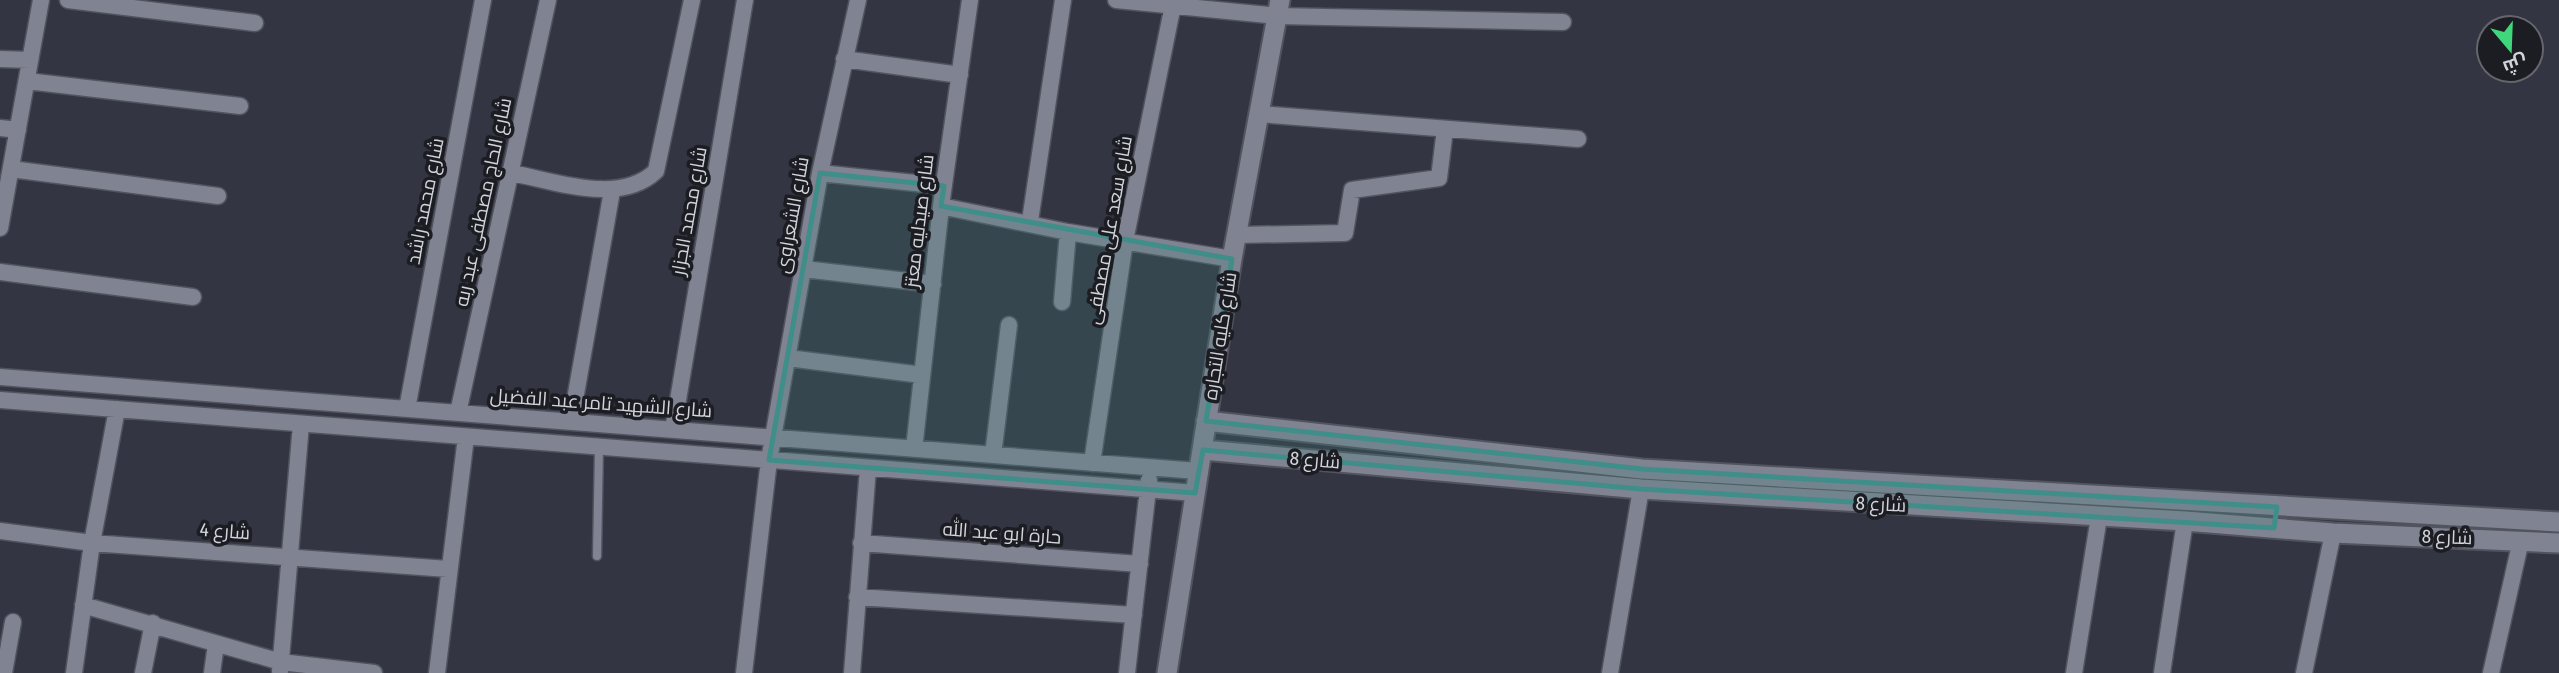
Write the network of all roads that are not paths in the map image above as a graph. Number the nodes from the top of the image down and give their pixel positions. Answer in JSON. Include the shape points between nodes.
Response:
{"nodes":[{"id":1,"x":41,"y":0,"type":"edge"},
{"id":2,"x":68,"y":0,"type":"edge"},
{"id":3,"x":484,"y":0,"type":"edge"},
{"id":4,"x":548,"y":0,"type":"edge"},
{"id":5,"x":692,"y":0,"type":"edge"},
{"id":6,"x":745,"y":0,"type":"edge"},
{"id":7,"x":859,"y":0,"type":"edge"},
{"id":8,"x":970,"y":0,"type":"edge"},
{"id":9,"x":1063,"y":0,"type":"edge"},
{"id":10,"x":1116,"y":0,"type":"edge"},
{"id":11,"x":1174,"y":3,"type":"edge"},
{"id":12,"x":1279,"y":8,"type":"edge"},
{"id":13,"x":1563,"y":22,"type":"dead end"},
{"id":14,"x":255,"y":23,"type":"dead end"},
{"id":15,"x":844,"y":58,"type":"junction"},
{"id":16,"x":0,"y":59,"type":"edge"},
{"id":17,"x":30,"y":60,"type":"junction"},
{"id":18,"x":960,"y":75,"type":"junction"},
{"id":19,"x":27,"y":81,"type":"junction"},
{"id":20,"x":240,"y":106,"type":"dead end"},
{"id":21,"x":1259,"y":114,"type":"junction"},
{"id":22,"x":0,"y":128,"type":"edge"},
{"id":23,"x":1445,"y":129,"type":"junction"},
{"id":24,"x":18,"y":130,"type":"junction"},
{"id":25,"x":1578,"y":139,"type":"dead end"},
{"id":26,"x":10,"y":169,"type":"junction"},
{"id":27,"x":511,"y":173,"type":"junction"},
{"id":28,"x":820,"y":173,"type":"junction"},
{"id":29,"x":944,"y":186,"type":"junction"},
{"id":30,"x":612,"y":191,"type":"junction"},
{"id":31,"x":218,"y":196,"type":"dead end"},
{"id":32,"x":941,"y":205,"type":"junction"},
{"id":33,"x":1030,"y":221,"type":"junction"},
{"id":34,"x":0,"y":228,"type":"edge"},
{"id":35,"x":1068,"y":232,"type":"junction"},
{"id":36,"x":1237,"y":235,"type":"junction"},
{"id":37,"x":1125,"y":241,"type":"junction"},
{"id":38,"x":1232,"y":259,"type":"junction"},
{"id":39,"x":804,"y":269,"type":"junction"},
{"id":40,"x":0,"y":272,"type":"edge"},
{"id":41,"x":933,"y":284,"type":"junction"},
{"id":42,"x":193,"y":297,"type":"dead end"},
{"id":43,"x":1062,"y":302,"type":"dead end"},
{"id":44,"x":1009,"y":325,"type":"dead end"},
{"id":45,"x":788,"y":358,"type":"junction"},
{"id":46,"x":922,"y":375,"type":"junction"},
{"id":47,"x":0,"y":377,"type":"edge"},
{"id":48,"x":0,"y":400,"type":"edge"},
{"id":49,"x":407,"y":409,"type":"junction"},
{"id":50,"x":117,"y":410,"type":"junction"},
{"id":51,"x":458,"y":413,"type":"junction"},
{"id":52,"x":1206,"y":421,"type":"junction"},
{"id":53,"x":571,"y":422,"type":"junction"},
{"id":54,"x":301,"y":424,"type":"junction"},
{"id":55,"x":673,"y":430,"type":"junction"},
{"id":56,"x":466,"y":437,"type":"junction"},
{"id":57,"x":773,"y":438,"type":"junction"},
{"id":58,"x":599,"y":447,"type":"junction"},
{"id":59,"x":914,"y":449,"type":"junction"},
{"id":60,"x":1203,"y":450,"type":"junction"},
{"id":61,"x":993,"y":455,"type":"junction"},
{"id":62,"x":769,"y":460,"type":"junction"},
{"id":63,"x":1092,"y":463,"type":"junction"},
{"id":64,"x":1151,"y":467,"type":"junction"},
{"id":65,"x":868,"y":468,"type":"junction"},
{"id":66,"x":1198,"y":471,"type":"junction"},
{"id":67,"x":1743,"y":475,"type":"junction"},
{"id":68,"x":1641,"y":489,"type":"junction"},
{"id":69,"x":1148,"y":490,"type":"junction"},
{"id":70,"x":1195,"y":493,"type":"junction"},
{"id":71,"x":1741,"y":495,"type":"junction"},
{"id":72,"x":2277,"y":507,"type":"junction"},
{"id":73,"x":2099,"y":517,"type":"junction"},
{"id":74,"x":2185,"y":521,"type":"junction"},
{"id":75,"x":2559,"y":522,"type":"edge"},
{"id":76,"x":2274,"y":528,"type":"junction"},
{"id":77,"x":0,"y":531,"type":"edge"},
{"id":78,"x":2333,"y":533,"type":"junction"},
{"id":79,"x":2521,"y":540,"type":"junction"},
{"id":80,"x":92,"y":543,"type":"junction"},
{"id":81,"x":861,"y":543,"type":"junction"},
{"id":82,"x":2559,"y":543,"type":"edge"},
{"id":83,"x":597,"y":556,"type":"dead end"},
{"id":84,"x":289,"y":557,"type":"junction"},
{"id":85,"x":1140,"y":565,"type":"junction"},
{"id":86,"x":448,"y":569,"type":"junction"},
{"id":87,"x":856,"y":597,"type":"junction"},
{"id":88,"x":83,"y":605,"type":"junction"},
{"id":89,"x":1135,"y":615,"type":"junction"},
{"id":90,"x":13,"y":622,"type":"dead end"},
{"id":91,"x":153,"y":623,"type":"junction"},
{"id":92,"x":216,"y":644,"type":"junction"},
{"id":93,"x":280,"y":668,"type":"edge"},
{"id":94,"x":4,"y":673,"type":"edge"},
{"id":95,"x":74,"y":673,"type":"edge"},
{"id":96,"x":143,"y":673,"type":"edge"},
{"id":97,"x":212,"y":673,"type":"edge"},
{"id":98,"x":374,"y":673,"type":"edge"},
{"id":99,"x":437,"y":673,"type":"edge"},
{"id":100,"x":744,"y":673,"type":"edge"},
{"id":101,"x":852,"y":673,"type":"edge"},
{"id":102,"x":1127,"y":673,"type":"edge"},
{"id":103,"x":1167,"y":673,"type":"edge"},
{"id":104,"x":1610,"y":673,"type":"edge"},
{"id":105,"x":2074,"y":673,"type":"edge"},
{"id":106,"x":2162,"y":673,"type":"edge"},
{"id":107,"x":2304,"y":673,"type":"edge"},
{"id":108,"x":2491,"y":673,"type":"edge"}],
"edges":[{"from":1,"to":17,"type":"street"},
{"from":2,"to":14,"type":"street"},
{"from":3,"to":49,"type":"street","name":"شارع محمد راشد"},
{"from":4,"to":27,"type":"street","name":"شارع الحاج مصطفى عبد ربه"},
{"from":5,"to":30,"type":"street","via":[[656,171],[635,187]]},
{"from":6,"to":55,"type":"street","name":"شارع محمد الجزار"},
{"from":7,"to":15,"type":"street","name":"شارع الشعراوى"},
{"from":8,"to":18,"type":"street","name":"شارع صيدليه معتز"},
{"from":9,"to":33,"type":"street"},
{"from":10,"to":11,"type":"street"},
{"from":11,"to":12,"type":"street"},
{"from":11,"to":37,"type":"street","name":"شارع سعد على مصطفى"},
{"from":12,"to":13,"type":"street"},
{"from":12,"to":21,"type":"street","name":"شارع كليه التجاره"},
{"from":15,"to":18,"type":"street"},
{"from":15,"to":28,"type":"street","name":"شارع الشعراوى"},
{"from":16,"to":17,"type":"street"},
{"from":17,"to":19,"type":"street"},
{"from":18,"to":29,"type":"street","name":"شارع صيدليه معتز"},
{"from":19,"to":20,"type":"street"},
{"from":19,"to":24,"type":"street"},
{"from":21,"to":23,"type":"street"},
{"from":21,"to":36,"type":"street","name":"شارع كليه التجاره"},
{"from":22,"to":24,"type":"street"},
{"from":23,"to":25,"type":"street"},
{"from":23,"to":36,"type":"street","via":[[1439,178],[1352,190],[1346,233]]},
{"from":24,"to":26,"type":"street"},
{"from":26,"to":31,"type":"street"},
{"from":26,"to":34,"type":"street"},
{"from":27,"to":30,"type":"street"},
{"from":27,"to":51,"type":"street","name":"شارع الحاج مصطفى عبد ربه"},
{"from":28,"to":29,"type":"street"},
{"from":28,"to":39,"type":"street","name":"شارع الشعراوى"},
{"from":29,"to":32,"type":"street","name":"شارع صيدليه معتز"},
{"from":30,"to":53,"type":"street"},
{"from":32,"to":33,"type":"street"},
{"from":32,"to":41,"type":"street","name":"شارع صيدليه معتز"},
{"from":33,"to":35,"type":"street"},
{"from":35,"to":37,"type":"street"},
{"from":35,"to":43,"type":"street"},
{"from":36,"to":38,"type":"street","name":"شارع كليه التجاره"},
{"from":37,"to":38,"type":"street"},
{"from":37,"to":63,"type":"street","name":"شارع سعد على مصطفى"},
{"from":38,"to":52,"type":"street","name":"شارع كليه التجاره"},
{"from":39,"to":41,"type":"street"},
{"from":39,"to":45,"type":"street","name":"شارع الشعراوى"},
{"from":40,"to":42,"type":"street"},
{"from":41,"to":46,"type":"street","name":"شارع صيدليه معتز"},
{"from":44,"to":61,"type":"street"},
{"from":45,"to":46,"type":"street"},
{"from":45,"to":57,"type":"street","name":"شارع الشعراوى"},
{"from":46,"to":59,"type":"street","name":"شارع صيدليه معتز"},
{"from":47,"to":49,"type":"street","name":"شارع الشهيد تامر عبد الفضيل"},
{"from":48,"to":50,"type":"street"},
{"from":49,"to":51,"type":"street","name":"شارع الشهيد تامر عبد الفضيل"},
{"from":50,"to":54,"type":"street"},
{"from":50,"to":80,"type":"street"},
{"from":51,"to":53,"type":"street","name":"شارع الشهيد تامر عبد الفضيل"},
{"from":52,"to":60,"type":"street","name":"شارع كليه التجاره"},
{"from":52,"to":67,"type":"street","name":"شارع 8","via":[[1642,469]]},
{"from":53,"to":55,"type":"street","name":"شارع الشهيد تامر عبد الفضيل"},
{"from":54,"to":56,"type":"street"},
{"from":54,"to":84,"type":"street"},
{"from":55,"to":57,"type":"street","name":"شارع الشهيد تامر عبد الفضيل"},
{"from":56,"to":58,"type":"street"},
{"from":56,"to":86,"type":"street"},
{"from":57,"to":59,"type":"street","name":"شارع الشهيد تامر عبد الفضيل"},
{"from":57,"to":62,"type":"street","name":"شارع الشعراوى"},
{"from":58,"to":62,"type":"street"},
{"from":58,"to":83,"type":"lane"},
{"from":59,"to":61,"type":"street","name":"شارع الشهيد تامر عبد الفضيل"},
{"from":60,"to":66,"type":"street","name":"شارع كليه التجاره"},
{"from":60,"to":68,"type":"street","name":"شارع 8"},
{"from":61,"to":63,"type":"street","name":"شارع الشهيد تامر عبد الفضيل"},
{"from":62,"to":65,"type":"street"},
{"from":62,"to":100,"type":"street","name":"شارع الشعراوى"},
{"from":63,"to":64,"type":"street","name":"شارع الشهيد تامر عبد الفضيل"},
{"from":64,"to":66,"type":"street","name":"شارع الشهيد تامر عبد الفضيل"},
{"from":64,"to":69,"type":"street"},
{"from":65,"to":69,"type":"street"},
{"from":65,"to":81,"type":"street"},
{"from":66,"to":70,"type":"street","name":"شارع كليه التجاره"},
{"from":67,"to":71,"type":"street"},
{"from":67,"to":72,"type":"street","name":"شارع 8"},
{"from":68,"to":71,"type":"street","name":"شارع 8"},
{"from":68,"to":104,"type":"street"},
{"from":69,"to":70,"type":"street"},
{"from":69,"to":85,"type":"street"},
{"from":70,"to":103,"type":"street","name":"شارع كليه التجاره"},
{"from":71,"to":73,"type":"street","name":"شارع 8"},
{"from":72,"to":75,"type":"street","name":"شارع 8"},
{"from":72,"to":76,"type":"street"},
{"from":73,"to":74,"type":"street","name":"شارع 8"},
{"from":73,"to":105,"type":"street"},
{"from":74,"to":76,"type":"street","name":"شارع 8"},
{"from":74,"to":106,"type":"street"},
{"from":76,"to":78,"type":"street","name":"شارع 8"},
{"from":77,"to":80,"type":"street","name":"شارع 4"},
{"from":78,"to":79,"type":"street","name":"شارع 8"},
{"from":78,"to":107,"type":"street"},
{"from":79,"to":82,"type":"street","name":"شارع 8"},
{"from":79,"to":108,"type":"street"},
{"from":80,"to":84,"type":"street","name":"شارع 4"},
{"from":80,"to":88,"type":"street"},
{"from":81,"to":85,"type":"street","name":"حارة ابو عبد الله"},
{"from":81,"to":87,"type":"street"},
{"from":84,"to":86,"type":"street","name":"شارع 4"},
{"from":84,"to":93,"type":"street"},
{"from":85,"to":89,"type":"street"},
{"from":86,"to":99,"type":"street"},
{"from":87,"to":89,"type":"street"},
{"from":87,"to":101,"type":"street"},
{"from":88,"to":91,"type":"street"},
{"from":88,"to":95,"type":"street"},
{"from":89,"to":102,"type":"street"},
{"from":90,"to":94,"type":"street"},
{"from":91,"to":92,"type":"street"},
{"from":91,"to":96,"type":"street"},
{"from":92,"to":93,"type":"street"},
{"from":92,"to":97,"type":"street"},
{"from":93,"to":98,"type":"street"}]}
